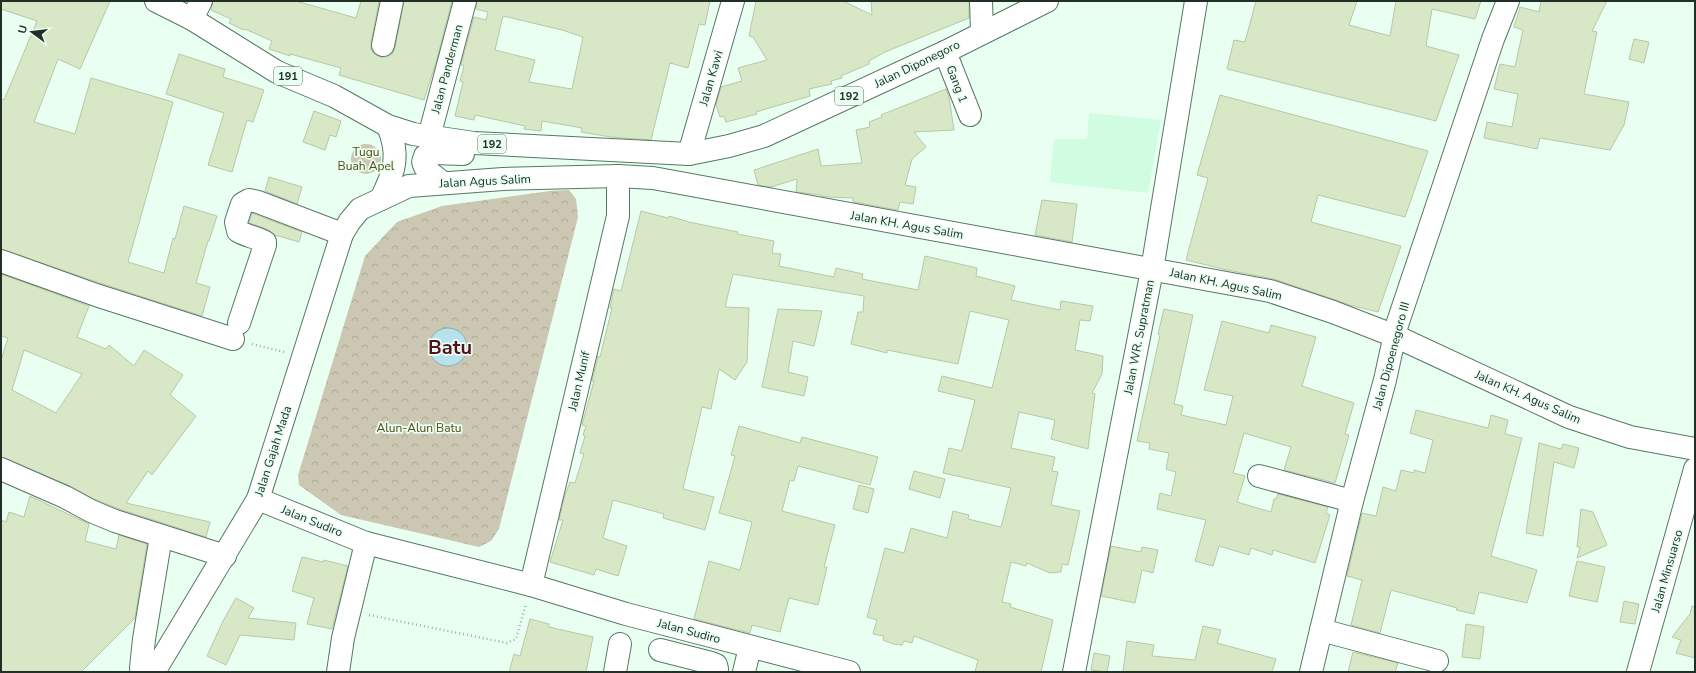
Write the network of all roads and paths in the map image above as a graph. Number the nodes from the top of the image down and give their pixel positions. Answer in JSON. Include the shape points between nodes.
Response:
{"nodes":[{"id":1,"x":156,"y":1,"type":"edge"},
{"id":2,"x":392,"y":1,"type":"edge"},
{"id":3,"x":465,"y":1,"type":"edge"},
{"id":4,"x":733,"y":1,"type":"edge"},
{"id":5,"x":981,"y":1,"type":"edge"},
{"id":6,"x":1047,"y":1,"type":"edge"},
{"id":7,"x":1508,"y":1,"type":"edge"},
{"id":8,"x":1194,"y":3,"type":"edge"},
{"id":9,"x":196,"y":10,"type":"edge"},
{"id":10,"x":982,"y":32,"type":"junction"},
{"id":11,"x":383,"y":45,"type":"dead end"},
{"id":12,"x":945,"y":52,"type":"junction"},
{"id":13,"x":970,"y":115,"type":"dead end"},
{"id":14,"x":388,"y":126,"type":"junction"},
{"id":15,"x":429,"y":137,"type":"junction"},
{"id":16,"x":480,"y":144,"type":"junction"},
{"id":17,"x":689,"y":154,"type":"junction"},
{"id":18,"x":618,"y":176,"type":"junction"},
{"id":19,"x":592,"y":177,"type":"joint"},
{"id":20,"x":443,"y":183,"type":"junction"},
{"id":21,"x":381,"y":199,"type":"junction"},
{"id":22,"x":342,"y":234,"type":"junction"},
{"id":23,"x":1,"y":261,"type":"edge"},
{"id":24,"x":1152,"y":270,"type":"junction"},
{"id":25,"x":236,"y":331,"type":"junction"},
{"id":26,"x":1395,"y":336,"type":"junction"},
{"id":27,"x":304,"y":356,"type":"junction"},
{"id":28,"x":1695,"y":450,"type":"edge"},
{"id":29,"x":1,"y":469,"type":"edge"},
{"id":30,"x":1695,"y":469,"type":"edge"},
{"id":31,"x":1259,"y":476,"type":"dead end"},
{"id":32,"x":258,"y":499,"type":"junction"},
{"id":33,"x":1352,"y":501,"type":"junction"},
{"id":34,"x":161,"y":536,"type":"junction"},
{"id":35,"x":366,"y":543,"type":"junction"},
{"id":36,"x":225,"y":556,"type":"junction"},
{"id":37,"x":531,"y":584,"type":"junction"},
{"id":38,"x":350,"y":612,"type":"junction"},
{"id":39,"x":1321,"y":630,"type":"junction"},
{"id":40,"x":620,"y":644,"type":"dead end"},
{"id":41,"x":750,"y":647,"type":"junction"},
{"id":42,"x":660,"y":650,"type":"dead end"},
{"id":43,"x":1437,"y":660,"type":"dead end"},
{"id":44,"x":142,"y":672,"type":"edge"},
{"id":45,"x":154,"y":672,"type":"edge"},
{"id":46,"x":338,"y":672,"type":"edge"},
{"id":47,"x":615,"y":672,"type":"edge"},
{"id":48,"x":716,"y":672,"type":"edge"},
{"id":49,"x":744,"y":672,"type":"edge"},
{"id":50,"x":849,"y":672,"type":"edge"},
{"id":51,"x":1074,"y":672,"type":"edge"},
{"id":52,"x":1311,"y":672,"type":"edge"},
{"id":53,"x":1638,"y":672,"type":"edge"}],
"edges":[{"from":1,"to":9,"type":"street","number":"191"},
{"from":2,"to":11,"type":"street"},
{"from":3,"to":15,"type":"street","name":"Jalan Panderman"},
{"from":4,"to":17,"type":"street","name":"Jalan Kawi"},
{"from":5,"to":10,"type":"street"},
{"from":6,"to":10,"type":"street","name":"Jalan Diponegoro","number":"192"},
{"from":7,"to":26,"type":"street","name":"Jalan Dipoenegoro III","via":[[1490,46]]},
{"from":8,"to":24,"type":"street","name":"Jalan WR. Supratman"},
{"from":9,"to":14,"type":"street","number":"191","via":[[278,72],[334,96]]},
{"from":10,"to":12,"type":"street","name":"Jalan Diponegoro","number":"192"},
{"from":12,"to":13,"type":"street","name":"Gang 1"},
{"from":12,"to":17,"type":"street","name":"Jalan Diponegoro","number":"192","via":[[764,136]]},
{"from":14,"to":15,"type":"street","number":"192"},
{"from":14,"to":21,"type":"street","via":[[394,139],[394,164],[392,176]]},
{"from":15,"to":16,"type":"street","number":"192"},
{"from":16,"to":17,"type":"street","name":"Jalan Diponegoro","number":"192"},
{"from":16,"to":20,"type":"street","via":[[467,154],[433,153],[426,156],[424,167]]},
{"from":18,"to":19,"type":"street","name":"Jalan KH. Agus Salim"},
{"from":18,"to":24,"type":"street","name":"Jalan KH. Agus Salim","via":[[677,181],[743,196]]},
{"from":18,"to":37,"type":"street","name":"Jalan Munif","via":[[618,216]]},
{"from":19,"to":20,"type":"street","name":"Jalan Agus Salim"},
{"from":20,"to":21,"type":"street","name":"Jalan Agus Salim","via":[[409,186]]},
{"from":21,"to":22,"type":"street","name":"Jalan Agus Salim","via":[[360,209]]},
{"from":22,"to":25,"type":"street","via":[[258,202],[248,200],[242,204],[236,222],[238,231],[262,240],[265,245]]},
{"from":22,"to":27,"type":"street","name":"Jalan Gajah Mada"},
{"from":23,"to":25,"type":"street","via":[[96,295]]},
{"from":24,"to":26,"type":"street","name":"Jalan KH. Agus Salim","via":[[1270,291]]},
{"from":24,"to":51,"type":"street","name":"Jalan WR. Supratman"},
{"from":25,"to":27,"type":"path"},
{"from":26,"to":28,"type":"street","name":"Jalan KH. Agus Salim","via":[[1569,417],[1630,437]]},
{"from":26,"to":33,"type":"street","name":"Jalan Dipoenegoro III"},
{"from":27,"to":32,"type":"street","name":"Jalan Gajah Mada"},
{"from":29,"to":34,"type":"street","via":[[91,511]]},
{"from":30,"to":53,"type":"street","name":"Jalan Minsuarso"},
{"from":31,"to":33,"type":"street"},
{"from":32,"to":35,"type":"street","name":"Jalan Sudiro"},
{"from":32,"to":36,"type":"street","name":"Jalan Gajah Mada"},
{"from":33,"to":39,"type":"street","name":"Jalan Dipoenegoro III"},
{"from":34,"to":36,"type":"street"},
{"from":34,"to":44,"type":"street","via":[[144,639]]},
{"from":35,"to":37,"type":"street","name":"Jalan Sudiro"},
{"from":35,"to":38,"type":"street"},
{"from":36,"to":45,"type":"street","name":"Jalan Gajah Mada"},
{"from":37,"to":38,"type":"path","via":[[516,639],[507,643]]},
{"from":37,"to":41,"type":"street","name":"Jalan Sudiro","via":[[626,614]]},
{"from":38,"to":46,"type":"street"},
{"from":39,"to":43,"type":"street"},
{"from":39,"to":52,"type":"street","name":"Jalan Dipoenegoro III"},
{"from":40,"to":47,"type":"street"},
{"from":41,"to":49,"type":"street"},
{"from":41,"to":50,"type":"street","name":"Jalan Sudiro"},
{"from":42,"to":48,"type":"street","via":[[711,663],[716,665]]}]}
